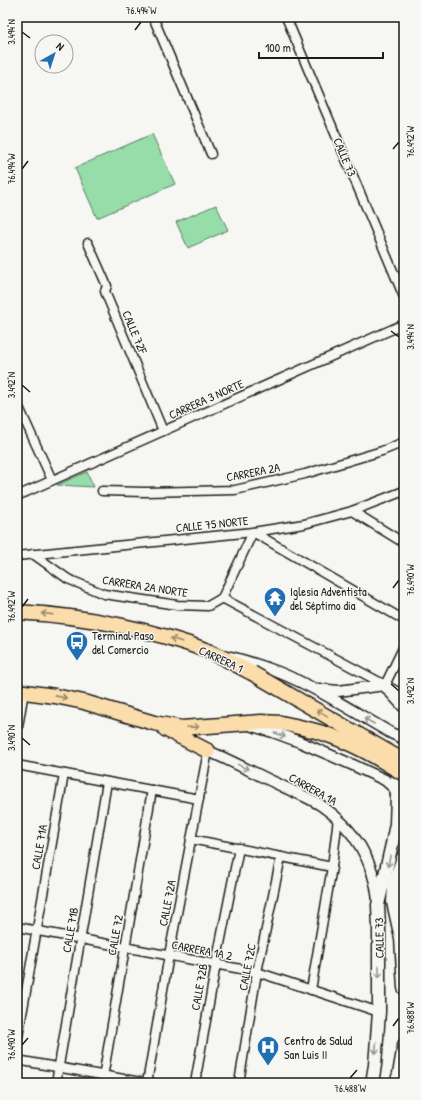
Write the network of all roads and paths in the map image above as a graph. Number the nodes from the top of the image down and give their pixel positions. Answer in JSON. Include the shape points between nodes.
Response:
{"nodes":[{"id":1,"x":153,"y":17,"type":"edge"},
{"id":2,"x":286,"y":17,"type":"edge"},
{"id":3,"x":211,"y":154,"type":"dead end"},
{"id":4,"x":88,"y":243,"type":"dead end"},
{"id":5,"x":404,"y":297,"type":"edge"},
{"id":6,"x":404,"y":324,"type":"edge"},
{"id":7,"x":17,"y":403,"type":"edge"},
{"id":8,"x":163,"y":431,"type":"junction"},
{"id":9,"x":404,"y":442,"type":"edge"},
{"id":10,"x":52,"y":480,"type":"junction"},
{"id":11,"x":102,"y":491,"type":"dead end"},
{"id":12,"x":404,"y":491,"type":"edge"},
{"id":13,"x":17,"y":496,"type":"edge"},
{"id":14,"x":352,"y":511,"type":"junction"},
{"id":15,"x":253,"y":532,"type":"junction"},
{"id":16,"x":404,"y":543,"type":"edge"},
{"id":17,"x":33,"y":554,"type":"junction"},
{"id":18,"x":17,"y":556,"type":"edge"},
{"id":19,"x":222,"y":598,"type":"junction"},
{"id":20,"x":17,"y":612,"type":"edge"},
{"id":21,"x":404,"y":620,"type":"edge"},
{"id":22,"x":404,"y":646,"type":"edge"},
{"id":23,"x":213,"y":653,"type":"junction"},
{"id":24,"x":385,"y":685,"type":"junction"},
{"id":25,"x":311,"y":688,"type":"junction"},
{"id":26,"x":20,"y":691,"type":"edge"},
{"id":27,"x":404,"y":695,"type":"edge"},
{"id":28,"x":404,"y":706,"type":"edge"},
{"id":29,"x":154,"y":723,"type":"junction"},
{"id":30,"x":243,"y":723,"type":"junction"},
{"id":31,"x":17,"y":727,"type":"edge"},
{"id":32,"x":404,"y":739,"type":"edge"},
{"id":33,"x":208,"y":751,"type":"junction"},
{"id":34,"x":404,"y":761,"type":"edge"},
{"id":35,"x":17,"y":765,"type":"edge"},
{"id":36,"x":64,"y":774,"type":"junction"},
{"id":37,"x":404,"y":774,"type":"edge"},
{"id":38,"x":107,"y":782,"type":"junction"},
{"id":39,"x":152,"y":790,"type":"junction"},
{"id":40,"x":397,"y":794,"type":"junction"},
{"id":41,"x":199,"y":799,"type":"junction"},
{"id":42,"x":404,"y":808,"type":"edge"},
{"id":43,"x":338,"y":818,"type":"junction"},
{"id":44,"x":191,"y":839,"type":"junction"},
{"id":45,"x":239,"y":848,"type":"junction"},
{"id":46,"x":404,"y":855,"type":"edge"},
{"id":47,"x":281,"y":857,"type":"junction"},
{"id":48,"x":332,"y":867,"type":"junction"},
{"id":49,"x":378,"y":905,"type":"junction"},
{"id":50,"x":404,"y":911,"type":"edge"},
{"id":51,"x":17,"y":927,"type":"edge"},
{"id":52,"x":36,"y":931,"type":"junction"},
{"id":53,"x":401,"y":938,"type":"junction"},
{"id":54,"x":81,"y":939,"type":"junction"},
{"id":55,"x":125,"y":948,"type":"junction"},
{"id":56,"x":169,"y":955,"type":"junction"},
{"id":57,"x":216,"y":964,"type":"junction"},
{"id":58,"x":257,"y":972,"type":"junction"},
{"id":59,"x":404,"y":988,"type":"edge"},
{"id":60,"x":311,"y":990,"type":"junction"},
{"id":61,"x":379,"y":1012,"type":"junction"},
{"id":62,"x":17,"y":1043,"type":"edge"},
{"id":63,"x":404,"y":1045,"type":"edge"},
{"id":64,"x":17,"y":1060,"type":"edge"},
{"id":65,"x":59,"y":1067,"type":"junction"},
{"id":66,"x":400,"y":1078,"type":"edge"},
{"id":67,"x":103,"y":1079,"type":"edge"},
{"id":68,"x":56,"y":1083,"type":"edge"},
{"id":69,"x":147,"y":1083,"type":"edge"},
{"id":70,"x":195,"y":1083,"type":"edge"},
{"id":71,"x":239,"y":1083,"type":"edge"},
{"id":72,"x":372,"y":1083,"type":"edge"}],
"edges":[{"from":1,"to":3,"type":"street"},
{"from":2,"to":5,"type":"street","name":"CALLE 73"},
{"from":4,"to":8,"type":"street","name":"CALLE 72F","via":[[107,286],[106,294]]},
{"from":6,"to":8,"type":"street","name":"CARRERA 3 NORTE"},
{"from":7,"to":10,"type":"street"},
{"from":8,"to":10,"type":"street","name":"CARRERA 3 NORTE"},
{"from":9,"to":11,"type":"street","name":"CARRERA 2A","via":[[320,470],[235,490]]},
{"from":10,"to":13,"type":"street","name":"CARRERA 3 NORTE"},
{"from":12,"to":14,"type":"street","name":"CALLE 75 NORTE"},
{"from":14,"to":15,"type":"street","name":"CALLE 75 NORTE","via":[[304,524]]},
{"from":14,"to":16,"type":"street"},
{"from":15,"to":17,"type":"street","name":"CALLE 75 NORTE"},
{"from":15,"to":19,"type":"street"},
{"from":15,"to":21,"type":"street"},
{"from":17,"to":18,"type":"street","name":"CALLE 75 NORTE"},
{"from":17,"to":19,"type":"street","name":"CARRERA 2A NORTE","via":[[68,579],[104,594],[177,605],[208,606]]},
{"from":19,"to":24,"type":"street"},
{"from":23,"to":20,"type":"highway","name":"CARRERA 1","one_way":true,"via":[[153,633],[76,617]]},
{"from":22,"to":24,"type":"street"},
{"from":23,"to":25,"type":"street","via":[[260,665]]},
{"from":34,"to":23,"type":"highway","name":"CARRERA 1","one_way":true,"bridge":true},
{"from":24,"to":25,"type":"street","via":[[338,691]]},
{"from":24,"to":27,"type":"street"},
{"from":24,"to":28,"type":"main road"},
{"from":32,"to":25,"type":"street","one_way":true},
{"from":26,"to":29,"type":"highway","one_way":true,"via":[[84,702]]},
{"from":26,"to":31,"type":"street"},
{"from":29,"to":30,"type":"highway","one_way":true,"via":[[182,728]]},
{"from":29,"to":33,"type":"highway"},
{"from":30,"to":37,"type":"highway","bridge":true,"via":[[272,723],[323,733],[371,754]]},
{"from":30,"to":40,"type":"street","one_way":true,"via":[[300,742],[353,765],[385,780]]},
{"from":33,"to":41,"type":"street","name":"CALLE 72A"},
{"from":33,"to":43,"type":"street","name":"CARRERA 1A","one_way":true,"via":[[320,805]]},
{"from":34,"to":40,"type":"main road","name":"CALLE 73","via":[[397,776]]},
{"from":35,"to":36,"type":"street"},
{"from":36,"to":38,"type":"street"},
{"from":36,"to":52,"type":"street","name":"CALLE 71A"},
{"from":38,"to":39,"type":"street"},
{"from":38,"to":54,"type":"street","name":"CALLE 71B"},
{"from":39,"to":41,"type":"street"},
{"from":39,"to":55,"type":"street","name":"CALLE 72"},
{"from":40,"to":42,"type":"main road"},
{"from":40,"to":49,"type":"main road","name":"CALLE 73","one_way":true,"via":[[396,824]]},
{"from":41,"to":44,"type":"street","name":"CALLE 72A"},
{"from":43,"to":48,"type":"street"},
{"from":43,"to":49,"type":"street","name":"CARRERA 1A","via":[[356,838],[366,856],[376,883]]},
{"from":44,"to":45,"type":"street"},
{"from":44,"to":56,"type":"street","name":"CALLE 72A"},
{"from":45,"to":47,"type":"street"},
{"from":45,"to":57,"type":"street","name":"CALLE 72B"},
{"from":46,"to":53,"type":"main road","name":"CALLE 73","via":[[397,872],[393,902]]},
{"from":47,"to":48,"type":"street"},
{"from":47,"to":58,"type":"street","name":"CALLE 72C"},
{"from":48,"to":60,"type":"street"},
{"from":49,"to":61,"type":"main road","name":"CALLE 73","one_way":true},
{"from":50,"to":53,"type":"main road"},
{"from":51,"to":52,"type":"street","name":"CARRERA 1A 2"},
{"from":52,"to":54,"type":"street","name":"CARRERA 1A 2"},
{"from":52,"to":62,"type":"street","name":"CALLE 71A"},
{"from":53,"to":59,"type":"main road","name":"CALLE 73"},
{"from":54,"to":55,"type":"street","name":"CARRERA 1A 2"},
{"from":54,"to":65,"type":"street","name":"CALLE 71B"},
{"from":55,"to":56,"type":"street","name":"CARRERA 1A 2"},
{"from":55,"to":67,"type":"street","name":"CALLE 72"},
{"from":56,"to":57,"type":"street","name":"CARRERA 1A 2"},
{"from":56,"to":69,"type":"street","name":"CALLE 72A"},
{"from":57,"to":58,"type":"street","name":"CARRERA 1A 2"},
{"from":57,"to":70,"type":"street","name":"CALLE 72B"},
{"from":58,"to":60,"type":"street","name":"CARRERA 1A 2"},
{"from":58,"to":71,"type":"street","name":"CALLE 72C"},
{"from":60,"to":61,"type":"street","name":"CARRERA 1A 2"},
{"from":61,"to":72,"type":"main road","name":"CALLE 73","one_way":true},
{"from":63,"to":66,"type":"main road"},
{"from":64,"to":65,"type":"street"},
{"from":65,"to":67,"type":"street"},
{"from":65,"to":68,"type":"street","name":"CALLE 71B"},
{"from":67,"to":69,"type":"street"}]}
